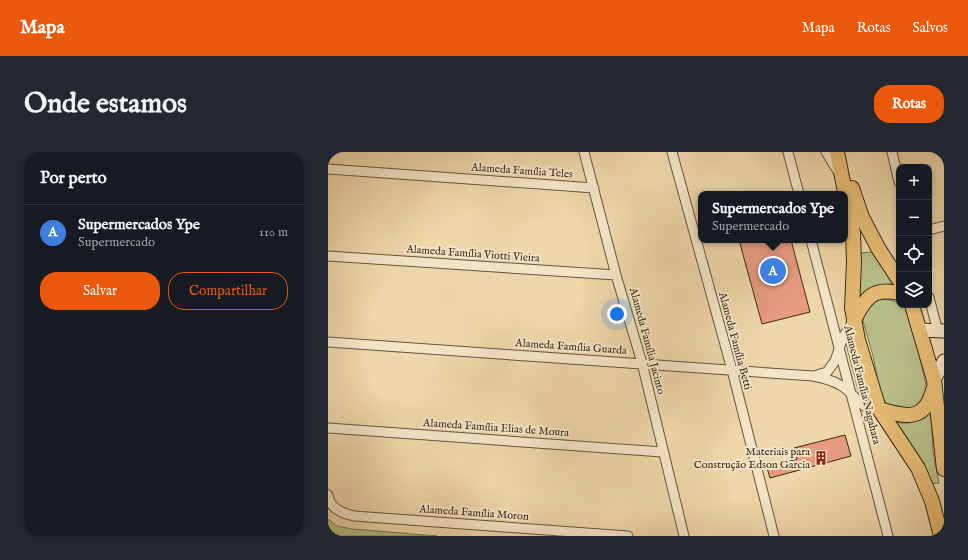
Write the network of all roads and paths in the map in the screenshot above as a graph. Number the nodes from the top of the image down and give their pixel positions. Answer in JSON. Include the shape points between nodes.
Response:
{"nodes":[{"id":1,"x":584,"y":152,"type":"edge"},
{"id":2,"x":672,"y":152,"type":"edge"},
{"id":3,"x":788,"y":152,"type":"edge"},
{"id":4,"x":826,"y":152,"type":"edge"},
{"id":5,"x":837,"y":152,"type":"edge"},
{"id":6,"x":840,"y":152,"type":"edge"},
{"id":7,"x":892,"y":152,"type":"edge"},
{"id":8,"x":328,"y":169,"type":"edge"},
{"id":9,"x":896,"y":169,"type":"edge"},
{"id":10,"x":842,"y":178,"type":"junction"},
{"id":11,"x":594,"y":188,"type":"junction"},
{"id":12,"x":798,"y":191,"type":"edge"},
{"id":13,"x":844,"y":191,"type":"edge"},
{"id":14,"x":848,"y":212,"type":"edge"},
{"id":15,"x":944,"y":226,"type":"edge"},
{"id":16,"x":932,"y":229,"type":"edge"},
{"id":17,"x":813,"y":243,"type":"edge"},
{"id":18,"x":328,"y":256,"type":"edge"},
{"id":19,"x":616,"y":275,"type":"junction"},
{"id":20,"x":896,"y":275,"type":"edge"},
{"id":21,"x":896,"y":292,"type":"edge"},
{"id":22,"x":932,"y":306,"type":"edge"},
{"id":23,"x":913,"y":308,"type":"edge"},
{"id":24,"x":854,"y":320,"type":"junction"},
{"id":25,"x":919,"y":330,"type":"junction"},
{"id":26,"x":941,"y":332,"type":"edge"},
{"id":27,"x":328,"y":342,"type":"edge"},
{"id":28,"x":840,"y":345,"type":"junction"},
{"id":29,"x":642,"y":363,"type":"junction"},
{"id":30,"x":944,"y":363,"type":"edge"},
{"id":31,"x":732,"y":370,"type":"junction"},
{"id":32,"x":813,"y":376,"type":"junction"},
{"id":33,"x":934,"y":384,"type":"junction"},
{"id":34,"x":852,"y":393,"type":"junction"},
{"id":35,"x":879,"y":409,"type":"junction"},
{"id":36,"x":328,"y":428,"type":"edge"},
{"id":37,"x":662,"y":452,"type":"junction"},
{"id":38,"x":944,"y":469,"type":"edge"},
{"id":39,"x":328,"y":496,"type":"edge"},
{"id":40,"x":561,"y":534,"type":"edge"},
{"id":41,"x":628,"y":536,"type":"edge"},
{"id":42,"x":684,"y":536,"type":"edge"},
{"id":43,"x":774,"y":536,"type":"edge"},
{"id":44,"x":888,"y":536,"type":"edge"},
{"id":45,"x":941,"y":536,"type":"edge"}],
"edges":[{"from":1,"to":11,"type":"street","name":"Alameda Família Jacinto"},
{"from":2,"to":31,"type":"street","name":"Alameda Família Betti"},
{"from":3,"to":12,"type":"street"},
{"from":4,"to":10,"type":"street"},
{"from":5,"to":10,"type":"main road"},
{"from":6,"to":20,"type":"main road","via":[[862,217]]},
{"from":7,"to":9,"type":"street"},
{"from":8,"to":11,"type":"street","name":"Alameda Família Teles"},
{"from":10,"to":13,"type":"main road"},
{"from":11,"to":19,"type":"street","name":"Alameda Família Jacinto"},
{"from":14,"to":24,"type":"main road","via":[[854,245]]},
{"from":15,"to":16,"type":"street"},
{"from":17,"to":28,"type":"street","name":"Alameda Família Nagahara"},
{"from":18,"to":19,"type":"street","name":"Alameda Família Viotti Vieira"},
{"from":19,"to":29,"type":"street","name":"Alameda Família Jacinto"},
{"from":21,"to":24,"type":"main road","via":[[877,292],[867,298]]},
{"from":22,"to":26,"type":"street"},
{"from":23,"to":25,"type":"main road"},
{"from":24,"to":28,"type":"street"},
{"from":24,"to":35,"type":"main road"},
{"from":25,"to":26,"type":"main road"},
{"from":25,"to":33,"type":"main road"},
{"from":27,"to":29,"type":"street","name":"Alameda Família Guarda"},
{"from":28,"to":32,"type":"street","via":[[835,361],[827,372]]},
{"from":28,"to":34,"type":"street","name":"Alameda Família Nagahara"},
{"from":29,"to":31,"type":"street","name":"Alameda Família Guarda"},
{"from":29,"to":37,"type":"street","name":"Alameda Família Jacinto"},
{"from":30,"to":33,"type":"main road"},
{"from":31,"to":32,"type":"street","name":"Alameda Família Guarda"},
{"from":31,"to":43,"type":"street","name":"Alameda Família Betti"},
{"from":32,"to":34,"type":"street","name":"Alameda Família Guarda","via":[[831,380]]},
{"from":33,"to":35,"type":"main road","via":[[930,402],[925,410],[914,415],[900,416]]},
{"from":33,"to":38,"type":"main road"},
{"from":34,"to":35,"type":"street","via":[[861,406],[870,410]]},
{"from":34,"to":44,"type":"street","name":"Alameda Família Nagahara"},
{"from":35,"to":45,"type":"main road","via":[[918,468],[932,501]]},
{"from":36,"to":37,"type":"street","name":"Alameda Família Elias de Moura"},
{"from":37,"to":42,"type":"street","name":"Alameda Família Jacinto"},
{"from":39,"to":40,"type":"street","name":"Alameda Família Moron","via":[[333,506],[354,516]]},
{"from":40,"to":41,"type":"street","name":"Alameda Família Moron"}]}
